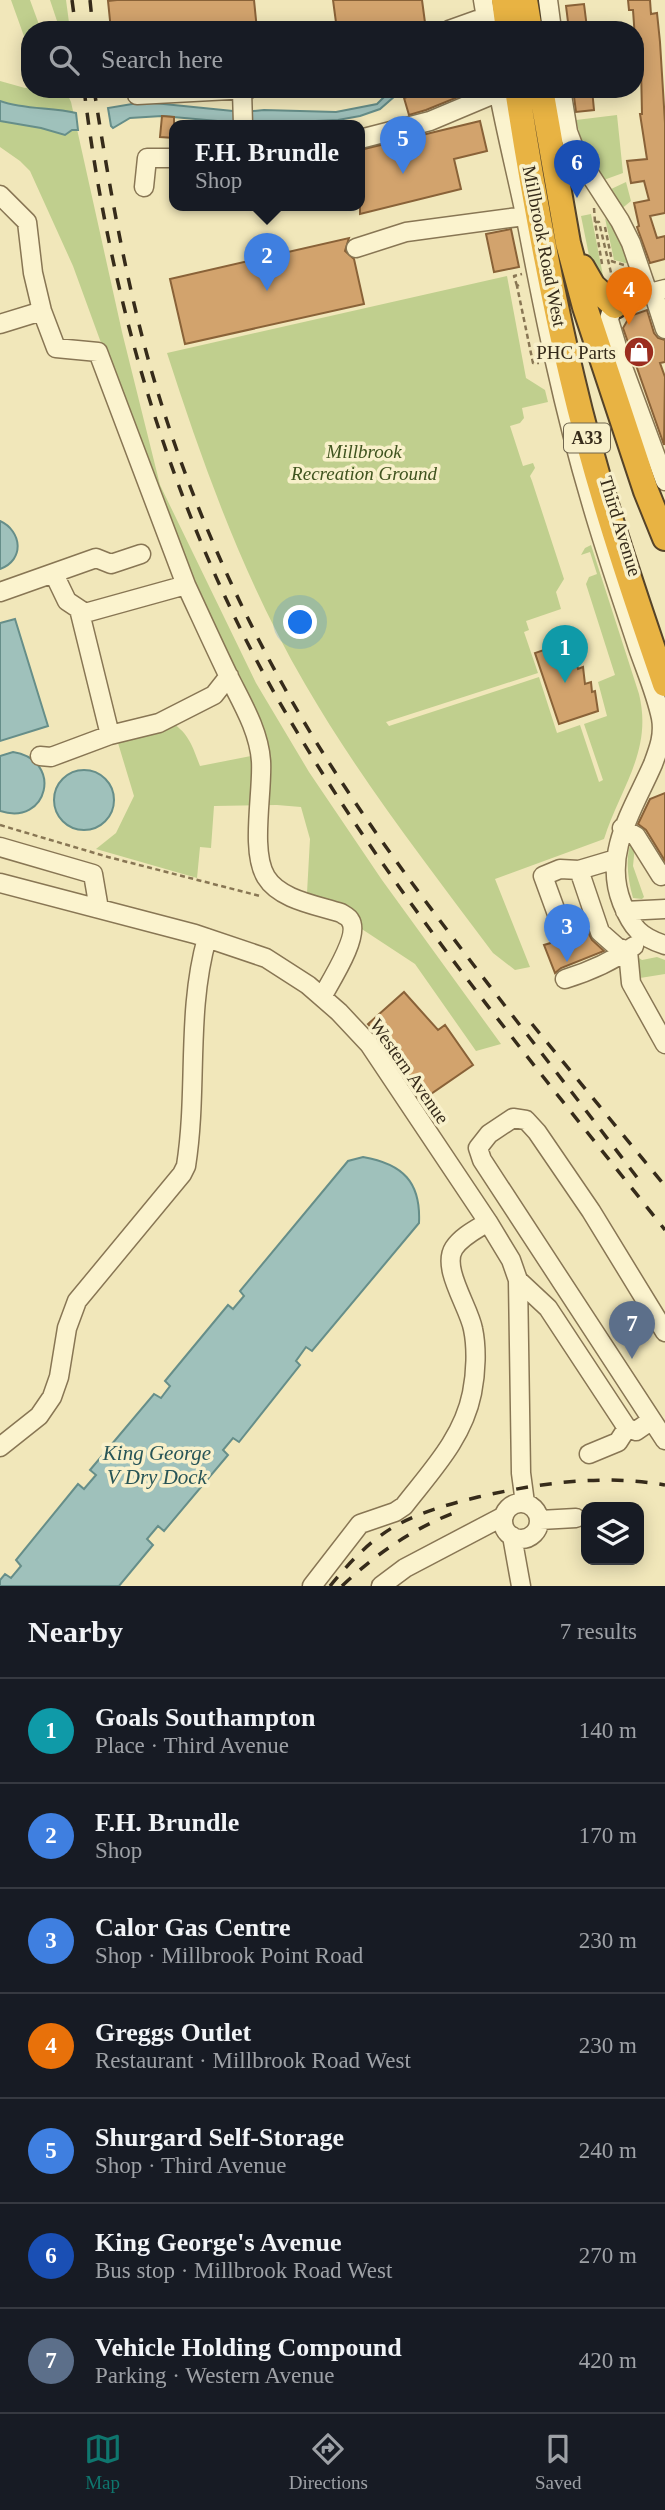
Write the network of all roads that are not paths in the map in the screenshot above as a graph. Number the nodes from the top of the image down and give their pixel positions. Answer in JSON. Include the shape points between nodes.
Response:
{"nodes":[{"id":1,"x":483,"y":0,"type":"edge"},
{"id":2,"x":504,"y":0,"type":"edge"},
{"id":3,"x":525,"y":0,"type":"edge"},
{"id":4,"x":548,"y":0,"type":"edge"},
{"id":5,"x":492,"y":21,"type":"edge"},
{"id":6,"x":496,"y":21,"type":"edge"},
{"id":7,"x":528,"y":21,"type":"edge"},
{"id":8,"x":551,"y":21,"type":"edge"},
{"id":9,"x":244,"y":98,"type":"edge"},
{"id":10,"x":486,"y":98,"type":"edge"},
{"id":11,"x":506,"y":98,"type":"edge"},
{"id":12,"x":507,"y":98,"type":"edge"},
{"id":13,"x":543,"y":98,"type":"edge"},
{"id":14,"x":562,"y":98,"type":"edge"},
{"id":15,"x":243,"y":118,"type":"edge"},
{"id":16,"x":365,"y":138,"type":"edge"},
{"id":17,"x":169,"y":158,"type":"edge"},
{"id":18,"x":144,"y":187,"type":"dead end"},
{"id":19,"x":0,"y":195,"type":"edge"},
{"id":20,"x":525,"y":216,"type":"junction"},
{"id":21,"x":568,"y":243,"type":"junction"},
{"id":22,"x":356,"y":248,"type":"dead end"},
{"id":23,"x":655,"y":291,"type":"edge"},
{"id":24,"x":615,"y":306,"type":"junction"},
{"id":25,"x":42,"y":311,"type":"junction"},
{"id":26,"x":0,"y":324,"type":"edge"},
{"id":27,"x":665,"y":329,"type":"edge"},
{"id":28,"x":665,"y":481,"type":"edge"},
{"id":29,"x":665,"y":538,"type":"edge"},
{"id":30,"x":141,"y":554,"type":"dead end"},
{"id":31,"x":54,"y":573,"type":"junction"},
{"id":32,"x":186,"y":585,"type":"junction"},
{"id":33,"x":0,"y":592,"type":"edge"},
{"id":34,"x":79,"y":609,"type":"junction"},
{"id":35,"x":229,"y":676,"type":"junction"},
{"id":36,"x":665,"y":684,"type":"edge"},
{"id":37,"x":110,"y":734,"type":"junction"},
{"id":38,"x":40,"y":756,"type":"dead end"},
{"id":39,"x":622,"y":828,"type":"junction"},
{"id":40,"x":0,"y":847,"type":"edge"},
{"id":41,"x":616,"y":859,"type":"junction"},
{"id":42,"x":579,"y":870,"type":"junction"},
{"id":43,"x":665,"y":874,"type":"edge"},
{"id":44,"x":0,"y":883,"type":"edge"},
{"id":45,"x":99,"y":909,"type":"junction"},
{"id":46,"x":665,"y":909,"type":"edge"},
{"id":47,"x":633,"y":911,"type":"junction"},
{"id":48,"x":665,"y":916,"type":"edge"},
{"id":49,"x":595,"y":918,"type":"junction"},
{"id":50,"x":644,"y":936,"type":"junction"},
{"id":51,"x":207,"y":938,"type":"junction"},
{"id":52,"x":665,"y":945,"type":"edge"},
{"id":53,"x":628,"y":951,"type":"junction"},
{"id":54,"x":565,"y":979,"type":"dead end"},
{"id":55,"x":322,"y":997,"type":"junction"},
{"id":56,"x":665,"y":1044,"type":"edge"},
{"id":57,"x":488,"y":1222,"type":"junction"},
{"id":58,"x":519,"y":1280,"type":"junction"},
{"id":59,"x":665,"y":1332,"type":"edge"},
{"id":60,"x":652,"y":1420,"type":"junction"},
{"id":61,"x":627,"y":1428,"type":"junction"},
{"id":62,"x":665,"y":1440,"type":"edge"},
{"id":63,"x":0,"y":1447,"type":"edge"},
{"id":64,"x":589,"y":1454,"type":"dead end"},
{"id":65,"x":525,"y":1503,"type":"junction"},
{"id":66,"x":576,"y":1518,"type":"dead end"},
{"id":67,"x":508,"y":1528,"type":"junction"},
{"id":68,"x":535,"y":1528,"type":"junction"},
{"id":69,"x":521,"y":1582,"type":"edge"},
{"id":70,"x":312,"y":1586,"type":"edge"},
{"id":71,"x":382,"y":1586,"type":"edge"}],
"edges":[{"from":1,"to":5,"type":"street"},
{"from":2,"to":6,"type":"highway"},
{"from":3,"to":7,"type":"highway"},
{"from":4,"to":8,"type":"street"},
{"from":9,"to":15,"type":"street"},
{"from":10,"to":16,"type":"street","via":[[430,121]]},
{"from":11,"to":20,"type":"street","name":"Third Avenue"},
{"from":12,"to":36,"type":"highway","name":"Millbrook Road West","number":"A33","via":[[532,187],[572,378],[623,562]]},
{"from":13,"to":21,"type":"highway","name":"Millbrook Road West","number":"A33"},
{"from":14,"to":23,"type":"street","via":[[576,153],[620,221]]},
{"from":17,"to":18,"type":"street","via":[[147,158]]},
{"from":19,"to":25,"type":"street","via":[[27,222]]},
{"from":20,"to":22,"type":"street","via":[[405,232]]},
{"from":20,"to":39,"type":"street","name":"Third Avenue","via":[[549,341],[590,498],[663,727],[656,755]]},
{"from":21,"to":24,"type":"highway","via":[[593,286]]},
{"from":21,"to":29,"type":"highway","name":"Millbrook Road West","number":"A33","via":[[585,307]]},
{"from":23,"to":24,"type":"street"},
{"from":23,"to":27,"type":"street"},
{"from":24,"to":28,"type":"street","via":[[609,327]]},
{"from":25,"to":26,"type":"street"},
{"from":25,"to":32,"type":"street","via":[[56,348],[98,352]]},
{"from":30,"to":31,"type":"street","via":[[111,564],[96,558]]},
{"from":31,"to":33,"type":"street"},
{"from":31,"to":34,"type":"street","via":[[67,601]]},
{"from":32,"to":34,"type":"street","via":[[85,613]]},
{"from":32,"to":35,"type":"street"},
{"from":34,"to":37,"type":"street"},
{"from":35,"to":37,"type":"street","via":[[214,695],[159,723]]},
{"from":35,"to":55,"type":"street","via":[[253,726],[261,760],[258,851],[265,877],[284,894],[350,918],[353,927],[352,939]]},
{"from":37,"to":38,"type":"street","via":[[51,757]]},
{"from":39,"to":41,"type":"street","name":"Third Avenue"},
{"from":39,"to":43,"type":"street","via":[[636,836],[661,876]]},
{"from":40,"to":45,"type":"street","via":[[93,874]]},
{"from":41,"to":42,"type":"street"},
{"from":41,"to":47,"type":"street","name":"Third Avenue","via":[[619,897]]},
{"from":42,"to":49,"type":"street"},
{"from":42,"to":49,"type":"street","via":[[560,869],[543,876],[562,928]]},
{"from":44,"to":45,"type":"street","name":"Western Avenue"},
{"from":45,"to":51,"type":"street","name":"Western Avenue"},
{"from":46,"to":47,"type":"street"},
{"from":47,"to":48,"type":"street"},
{"from":47,"to":50,"type":"street","name":"Third Avenue","via":[[634,928]]},
{"from":49,"to":53,"type":"street","via":[[600,932]]},
{"from":50,"to":52,"type":"street","name":"Third Avenue"},
{"from":50,"to":53,"type":"street"},
{"from":51,"to":55,"type":"street","name":"Western Avenue","via":[[266,958]]},
{"from":51,"to":63,"type":"street","via":[[195,1000],[186,1166],[77,1301],[52,1396],[39,1416]]},
{"from":53,"to":54,"type":"street"},
{"from":53,"to":56,"type":"street","via":[[631,983]]},
{"from":55,"to":57,"type":"street","name":"Western Avenue","via":[[369,1044]]},
{"from":57,"to":58,"type":"street","name":"Western Avenue"},
{"from":57,"to":70,"type":"street","via":[[465,1236],[453,1249],[450,1261],[473,1329],[475,1353],[473,1389],[455,1440],[404,1506],[360,1524]]},
{"from":58,"to":61,"type":"street","via":[[548,1308]]},
{"from":58,"to":65,"type":"street","name":"Western Avenue"},
{"from":59,"to":60,"type":"street","via":[[537,1132],[526,1120],[513,1118],[489,1134],[478,1148],[482,1160]]},
{"from":60,"to":61,"type":"street","via":[[636,1431]]},
{"from":60,"to":62,"type":"street"},
{"from":61,"to":64,"type":"street","via":[[618,1442]]},
{"from":65,"to":67,"type":"street","via":[[510,1507]]},
{"from":65,"to":68,"type":"street","via":[[536,1509]]},
{"from":66,"to":68,"type":"street"},
{"from":67,"to":68,"type":"street","via":[[521,1539]]},
{"from":67,"to":69,"type":"street"},
{"from":67,"to":71,"type":"street","via":[[471,1535],[441,1548]]},
{"from":68,"to":69,"type":"street"}]}
